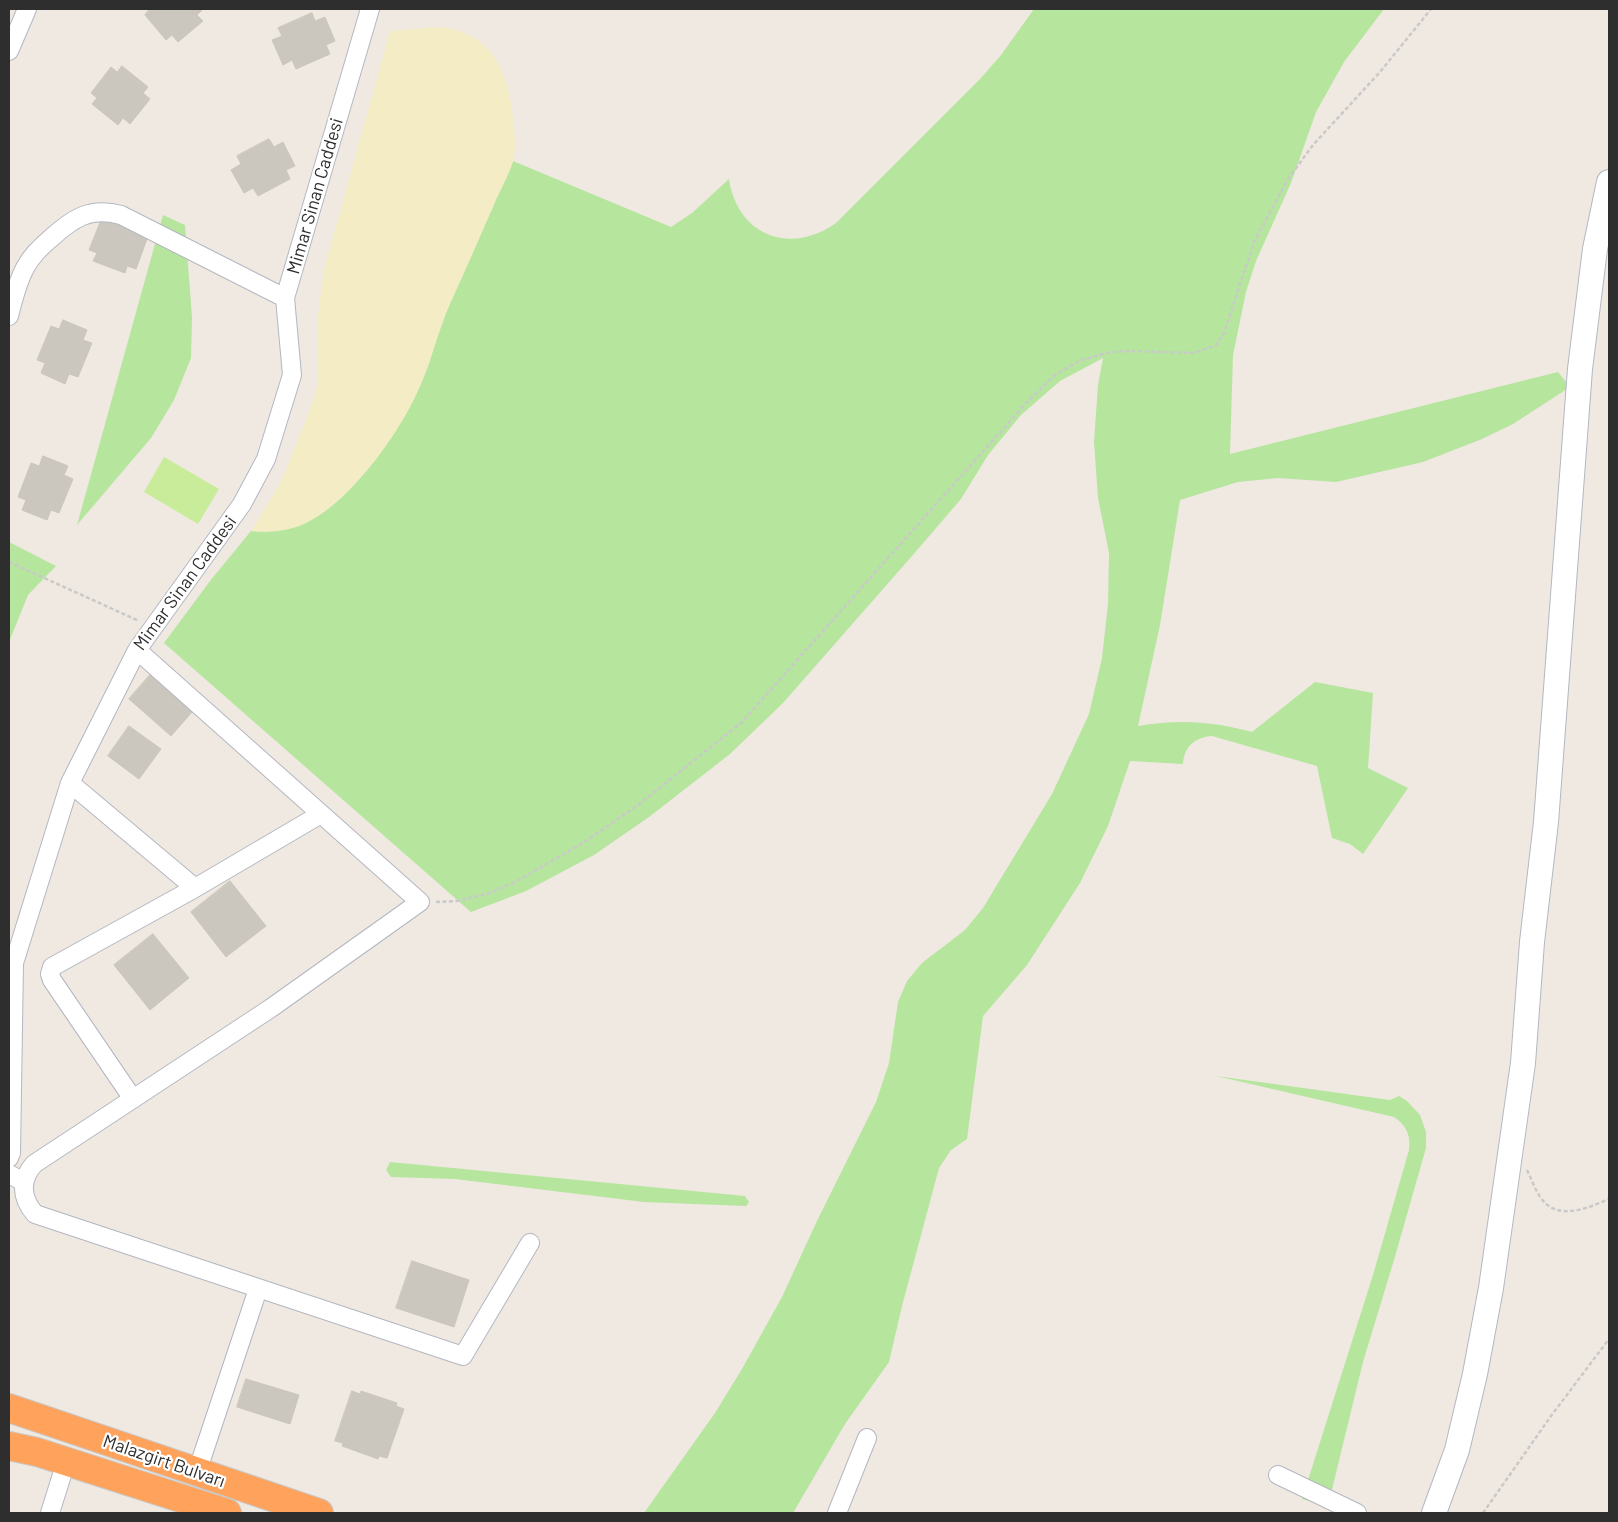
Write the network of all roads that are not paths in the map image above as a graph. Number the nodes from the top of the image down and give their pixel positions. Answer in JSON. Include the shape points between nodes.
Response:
{"nodes":[{"id":1,"x":27,"y":9,"type":"edge"},
{"id":2,"x":370,"y":9,"type":"edge"},
{"id":3,"x":9,"y":52,"type":"edge"},
{"id":4,"x":1609,"y":182,"type":"edge"},
{"id":5,"x":286,"y":298,"type":"junction"},
{"id":6,"x":9,"y":316,"type":"edge"},
{"id":7,"x":136,"y":650,"type":"junction"},
{"id":8,"x":70,"y":783,"type":"junction"},
{"id":9,"x":321,"y":814,"type":"junction"},
{"id":10,"x":195,"y":888,"type":"junction"},
{"id":11,"x":11,"y":963,"type":"edge"},
{"id":12,"x":133,"y":1099,"type":"junction"},
{"id":13,"x":9,"y":1158,"type":"edge"},
{"id":14,"x":16,"y":1178,"type":"edge"},
{"id":15,"x":530,"y":1243,"type":"dead end"},
{"id":16,"x":258,"y":1289,"type":"junction"},
{"id":17,"x":11,"y":1408,"type":"edge"},
{"id":18,"x":867,"y":1438,"type":"dead end"},
{"id":19,"x":9,"y":1446,"type":"edge"},
{"id":20,"x":66,"y":1462,"type":"junction"},
{"id":21,"x":197,"y":1472,"type":"junction"},
{"id":22,"x":1278,"y":1475,"type":"dead end"},
{"id":23,"x":50,"y":1513,"type":"edge"},
{"id":24,"x":227,"y":1513,"type":"edge"},
{"id":25,"x":319,"y":1513,"type":"edge"},
{"id":26,"x":837,"y":1513,"type":"edge"},
{"id":27,"x":1357,"y":1513,"type":"edge"},
{"id":28,"x":1434,"y":1513,"type":"edge"}],
"edges":[{"from":1,"to":3,"type":"street"},
{"from":2,"to":5,"type":"street","name":"Mimar Sinan Caddesi"},
{"from":4,"to":28,"type":"street","via":[[1595,249],[1580,369],[1546,822],[1532,942],[1523,1063],[1491,1288],[1475,1374],[1456,1450]]},
{"from":5,"to":6,"type":"street","via":[[121,215],[102,211],[82,214],[74,219],[35,253],[19,282]]},
{"from":5,"to":7,"type":"street","name":"Mimar Sinan Caddesi","via":[[292,375],[266,459],[242,504]]},
{"from":7,"to":8,"type":"street","name":"Mimar Sinan Caddesi"},
{"from":7,"to":9,"type":"street"},
{"from":8,"to":10,"type":"street"},
{"from":8,"to":11,"type":"street","name":"Mimar Sinan Caddesi"},
{"from":9,"to":10,"type":"street"},
{"from":9,"to":12,"type":"street","via":[[420,902],[271,1008]]},
{"from":10,"to":12,"type":"street","via":[[56,964],[50,971],[52,980]]},
{"from":11,"to":13,"type":"street","name":"Mimar Sinan Caddesi"},
{"from":12,"to":14,"type":"street"},
{"from":14,"to":16,"type":"street","via":[[35,1214]]},
{"from":15,"to":16,"type":"street","via":[[463,1356]]},
{"from":16,"to":21,"type":"street"},
{"from":17,"to":21,"type":"highway","name":"Malazgirt Bulvarı"},
{"from":18,"to":26,"type":"street"},
{"from":19,"to":20,"type":"highway","name":"Malazgirt Bulvarı"},
{"from":20,"to":23,"type":"street"},
{"from":20,"to":24,"type":"highway","name":"Malazgirt Bulvarı"},
{"from":21,"to":25,"type":"highway","name":"Malazgirt Bulvarı"},
{"from":22,"to":27,"type":"street"}]}
